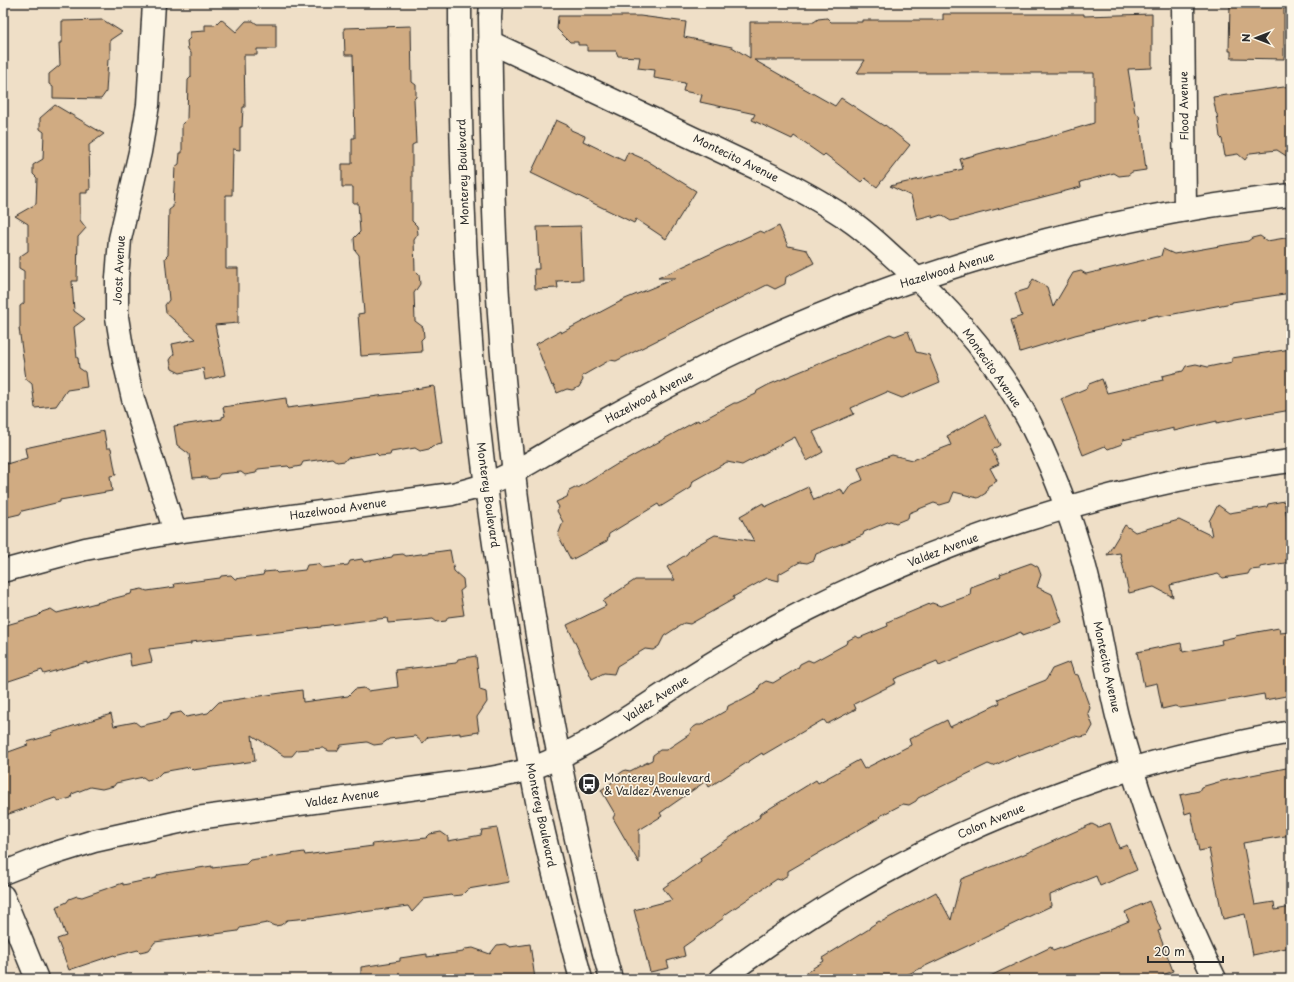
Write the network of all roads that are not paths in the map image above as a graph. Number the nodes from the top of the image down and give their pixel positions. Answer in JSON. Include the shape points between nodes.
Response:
{"nodes":[{"id":1,"x":154,"y":3,"type":"edge"},
{"id":2,"x":460,"y":3,"type":"edge"},
{"id":3,"x":491,"y":3,"type":"edge"},
{"id":4,"x":1183,"y":3,"type":"edge"},
{"id":5,"x":490,"y":42,"type":"junction"},
{"id":6,"x":1291,"y":195,"type":"edge"},
{"id":7,"x":1185,"y":210,"type":"junction"},
{"id":8,"x":918,"y":279,"type":"junction"},
{"id":9,"x":1291,"y":460,"type":"edge"},
{"id":10,"x":514,"y":472,"type":"junction"},
{"id":11,"x":486,"y":485,"type":"junction"},
{"id":12,"x":1066,"y":508,"type":"junction"},
{"id":13,"x":175,"y":532,"type":"junction"},
{"id":14,"x":3,"y":571,"type":"edge"},
{"id":15,"x":1291,"y":732,"type":"edge"},
{"id":16,"x":559,"y":758,"type":"junction"},
{"id":17,"x":1132,"y":768,"type":"junction"},
{"id":18,"x":531,"y":769,"type":"junction"},
{"id":19,"x":3,"y":873,"type":"edge"},
{"id":20,"x":3,"y":896,"type":"edge"},
{"id":21,"x":37,"y":979,"type":"edge"},
{"id":22,"x":582,"y":979,"type":"edge"},
{"id":23,"x":611,"y":979,"type":"edge"},
{"id":24,"x":721,"y":979,"type":"edge"},
{"id":25,"x":1215,"y":979,"type":"edge"}],
"edges":[{"from":1,"to":13,"type":"street","name":"Joost Avenue","via":[[148,105],[120,239],[117,317],[133,399]]},
{"from":2,"to":11,"type":"street","name":"Monterey Boulevard","via":[[462,166],[467,278],[474,381]]},
{"from":3,"to":5,"type":"street"},
{"from":4,"to":7,"type":"street","name":"Flood Avenue"},
{"from":5,"to":8,"type":"street","name":"Montecito Avenue","via":[[813,196],[850,221]]},
{"from":5,"to":10,"type":"street","via":[[497,276]]},
{"from":6,"to":7,"type":"street","name":"Hazelwood Avenue"},
{"from":7,"to":8,"type":"street","name":"Hazelwood Avenue","via":[[1054,239]]},
{"from":8,"to":10,"type":"street","name":"Hazelwood Avenue","via":[[852,302],[727,357],[671,384]]},
{"from":8,"to":12,"type":"street","name":"Montecito Avenue","via":[[977,343],[1006,383],[1030,423],[1050,465]]},
{"from":9,"to":12,"type":"street","name":"Valdez Avenue","via":[[1175,480]]},
{"from":10,"to":11,"type":"street","name":"Hazelwood Avenue"},
{"from":10,"to":16,"type":"street","via":[[540,656]]},
{"from":11,"to":13,"type":"street","name":"Hazelwood Avenue","via":[[452,494]]},
{"from":11,"to":18,"type":"street","name":"Monterey Boulevard"},
{"from":12,"to":16,"type":"street","name":"Valdez Avenue","via":[[1015,523],[918,559],[822,603],[732,651],[598,738]]},
{"from":12,"to":17,"type":"street","name":"Montecito Avenue","via":[[1082,555],[1107,671]]},
{"from":13,"to":14,"type":"street","name":"Hazelwood Avenue","via":[[84,549]]},
{"from":15,"to":17,"type":"street","name":"Colon Avenue"},
{"from":16,"to":18,"type":"street","name":"Valdez Avenue"},
{"from":16,"to":23,"type":"street","via":[[580,859]]},
{"from":17,"to":24,"type":"street","name":"Colon Avenue","via":[[1025,806],[926,850],[829,904]]},
{"from":17,"to":25,"type":"street","name":"Montecito Avenue","via":[[1169,875]]},
{"from":18,"to":19,"type":"street","name":"Valdez Avenue","via":[[491,778],[197,818],[94,841]]},
{"from":18,"to":22,"type":"street","name":"Monterey Boulevard","via":[[552,866]]},
{"from":20,"to":21,"type":"street"}]}
